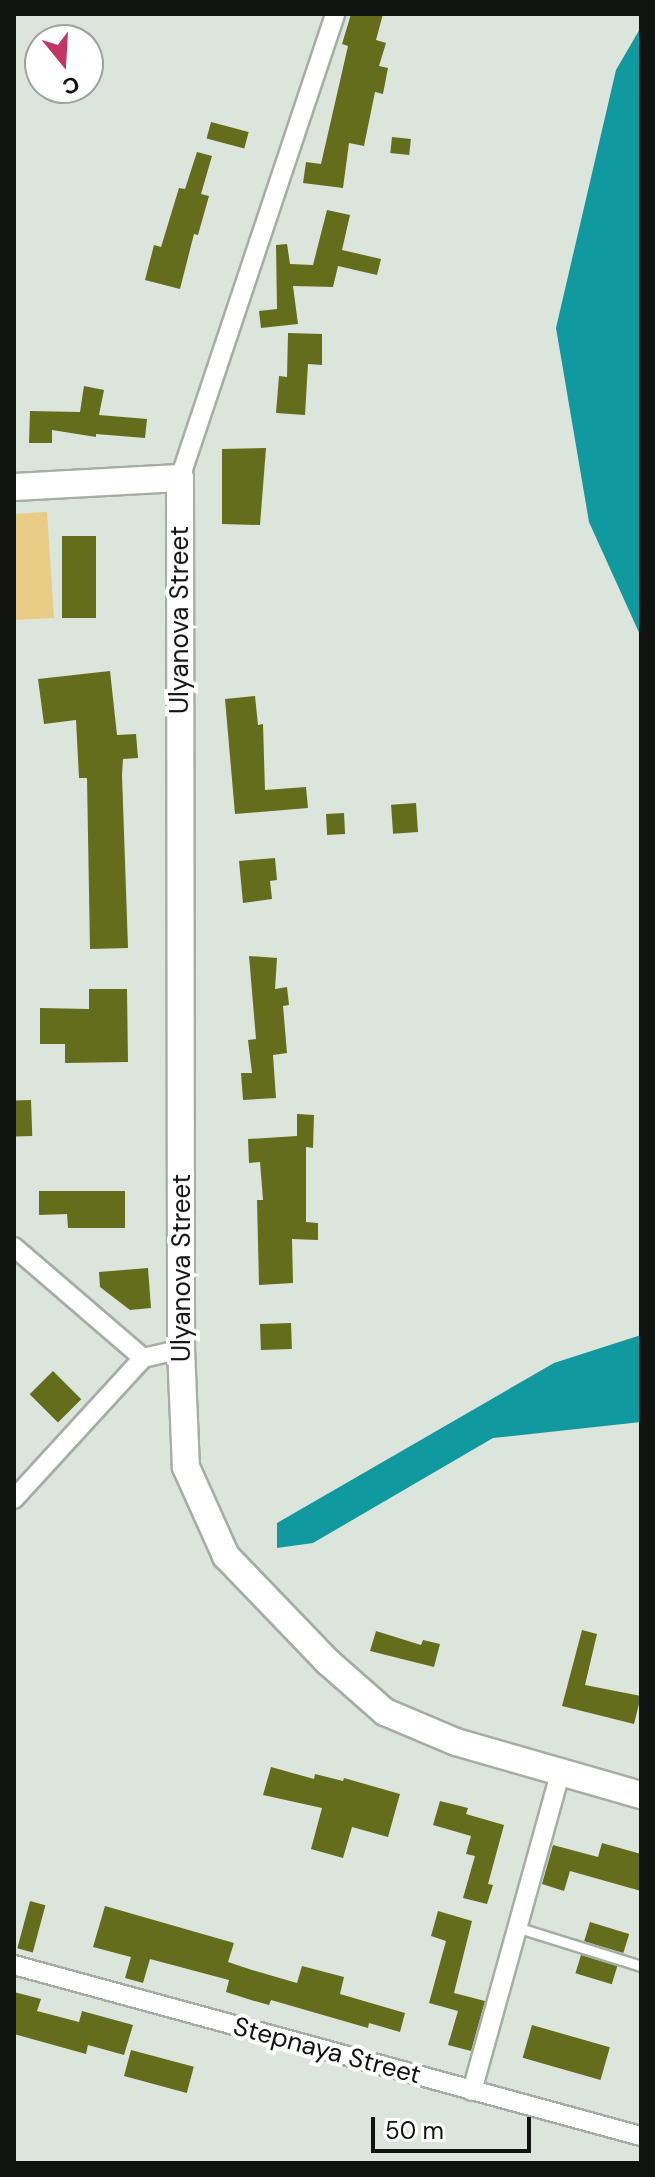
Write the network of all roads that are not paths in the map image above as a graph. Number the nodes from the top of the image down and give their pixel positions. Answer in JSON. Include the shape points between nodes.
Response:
{"nodes":[{"id":1,"x":335,"y":14,"type":"edge"},
{"id":2,"x":180,"y":478,"type":"junction"},
{"id":3,"x":14,"y":487,"type":"edge"},
{"id":4,"x":14,"y":1247,"type":"edge"},
{"id":5,"x":181,"y":1349,"type":"junction"},
{"id":6,"x":143,"y":1358,"type":"junction"},
{"id":7,"x":14,"y":1499,"type":"edge"},
{"id":8,"x":560,"y":1774,"type":"junction"},
{"id":9,"x":641,"y":1795,"type":"edge"},
{"id":10,"x":519,"y":1928,"type":"junction"},
{"id":11,"x":14,"y":1965,"type":"edge"},
{"id":12,"x":641,"y":1966,"type":"edge"},
{"id":13,"x":472,"y":2091,"type":"junction"},
{"id":14,"x":641,"y":2136,"type":"edge"}],
"edges":[{"from":1,"to":2,"type":"street","name":"Ulyanova Street"},
{"from":2,"to":3,"type":"street"},
{"from":2,"to":5,"type":"street","name":"Ulyanova Street"},
{"from":4,"to":6,"type":"street"},
{"from":5,"to":6,"type":"street"},
{"from":5,"to":8,"type":"street","name":"Ulyanova Street","via":[[186,1467],[226,1556],[328,1662],[385,1712],[456,1742]]},
{"from":6,"to":7,"type":"street"},
{"from":8,"to":9,"type":"street","name":"Ulyanova Street"},
{"from":8,"to":10,"type":"street"},
{"from":10,"to":12,"type":"lane"},
{"from":10,"to":13,"type":"street"},
{"from":11,"to":13,"type":"street","name":"Stepnaya Street"},
{"from":13,"to":14,"type":"street","name":"Stepnaya Street"}]}
